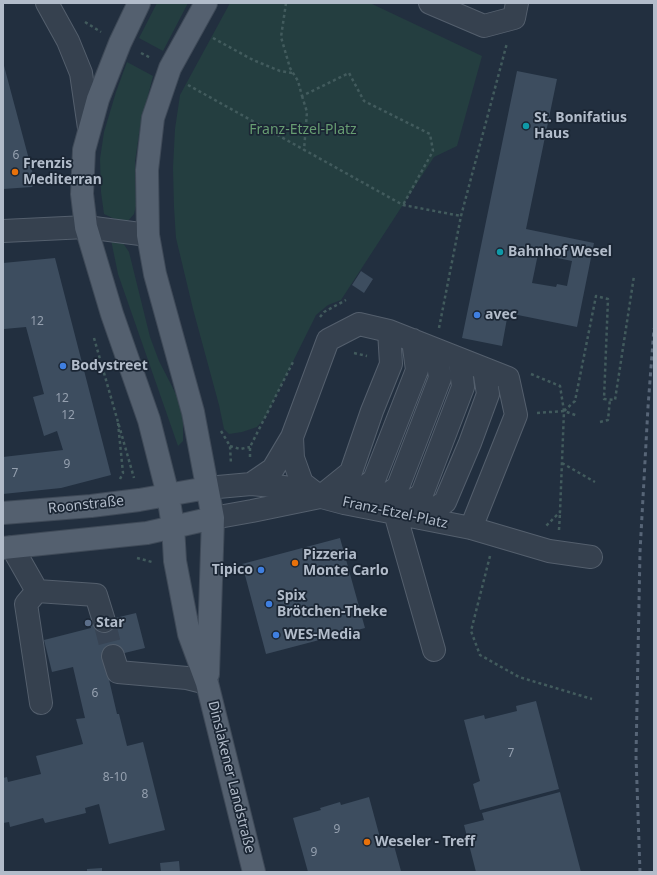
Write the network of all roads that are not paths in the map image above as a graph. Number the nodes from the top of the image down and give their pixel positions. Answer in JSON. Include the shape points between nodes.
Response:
{"nodes":[{"id":1,"x":47,"y":3,"type":"edge"},
{"id":2,"x":139,"y":3,"type":"edge"},
{"id":3,"x":206,"y":3,"type":"edge"},
{"id":4,"x":430,"y":3,"type":"edge"},
{"id":5,"x":516,"y":10,"type":"edge"},
{"id":6,"x":89,"y":128,"type":"junction"},
{"id":7,"x":86,"y":227,"type":"junction"},
{"id":8,"x":3,"y":231,"type":"edge"},
{"id":9,"x":148,"y":235,"type":"junction"},
{"id":10,"x":389,"y":331,"type":"junction"},
{"id":11,"x":413,"y":340,"type":"junction"},
{"id":12,"x":438,"y":340,"type":"junction"},
{"id":13,"x":460,"y":360,"type":"junction"},
{"id":14,"x":484,"y":369,"type":"junction"},
{"id":15,"x":292,"y":437,"type":"junction"},
{"id":16,"x":251,"y":484,"type":"junction"},
{"id":17,"x":207,"y":488,"type":"junction"},
{"id":18,"x":168,"y":495,"type":"junction"},
{"id":19,"x":320,"y":497,"type":"junction"},
{"id":20,"x":344,"y":503,"type":"junction"},
{"id":21,"x":369,"y":508,"type":"junction"},
{"id":22,"x":3,"y":513,"type":"edge"},
{"id":23,"x":394,"y":513,"type":"junction"},
{"id":24,"x":213,"y":518,"type":"junction"},
{"id":25,"x":420,"y":518,"type":"junction"},
{"id":26,"x":173,"y":526,"type":"junction"},
{"id":27,"x":470,"y":528,"type":"junction"},
{"id":28,"x":8,"y":547,"type":"edge"},
{"id":29,"x":590,"y":557,"type":"dead end"},
{"id":30,"x":37,"y":591,"type":"junction"},
{"id":31,"x":111,"y":619,"type":"tunnel mouth"},
{"id":32,"x":434,"y":650,"type":"dead end"},
{"id":33,"x":124,"y":660,"type":"dead end"},
{"id":34,"x":207,"y":683,"type":"junction"},
{"id":35,"x":41,"y":704,"type":"dead end"},
{"id":36,"x":254,"y":872,"type":"edge"}],
"edges":[{"from":1,"to":6,"type":"street","via":[[68,41],[81,73]]},
{"from":2,"to":6,"type":"main road","name":"Dinslakener Landstraße","via":[[120,43]]},
{"from":3,"to":9,"type":"main road","name":"Dinslakener Landstraße","via":[[170,68],[153,118],[147,170]]},
{"from":4,"to":5,"type":"street","via":[[484,26]]},
{"from":6,"to":7,"type":"main road","name":"Dinslakener Landstraße","via":[[84,150],[82,194]]},
{"from":7,"to":8,"type":"street"},
{"from":7,"to":9,"type":"street"},
{"from":7,"to":18,"type":"main road","name":"Dinslakener Landstraße","via":[[112,314],[149,420]]},
{"from":9,"to":17,"type":"main road","name":"Dinslakener Landstraße","via":[[155,274],[193,412]]},
{"from":10,"to":11,"type":"street","name":"Franz-Etzel-Platz"},
{"from":10,"to":15,"type":"street","name":"Franz-Etzel-Platz","via":[[359,324],[328,340]]},
{"from":10,"to":19,"type":"street","via":[[390,364],[351,472]]},
{"from":11,"to":12,"type":"street","name":"Franz-Etzel-Platz"},
{"from":11,"to":20,"type":"street","via":[[417,370],[374,480]]},
{"from":12,"to":13,"type":"street","name":"Franz-Etzel-Platz"},
{"from":12,"to":21,"type":"street","via":[[440,378],[398,487]]},
{"from":13,"to":14,"type":"street","name":"Franz-Etzel-Platz"},
{"from":13,"to":23,"type":"street","via":[[463,387],[422,494]]},
{"from":14,"to":25,"type":"street","via":[[488,394],[445,502]]},
{"from":14,"to":27,"type":"street","name":"Franz-Etzel-Platz","via":[[508,378],[516,414]]},
{"from":15,"to":16,"type":"street","name":"Franz-Etzel-Platz","via":[[273,469]]},
{"from":15,"to":19,"type":"street","name":"Franz-Etzel-Platz","via":[[293,458],[302,483]]},
{"from":16,"to":17,"type":"street","name":"Franz-Etzel-Platz"},
{"from":16,"to":19,"type":"street","name":"Franz-Etzel-Platz","via":[[284,487]]},
{"from":17,"to":18,"type":"main road","name":"Roonstraße"},
{"from":17,"to":24,"type":"main road","name":"Dinslakener Landstraße"},
{"from":18,"to":22,"type":"main road","name":"Roonstraße","via":[[91,506]]},
{"from":18,"to":26,"type":"main road","name":"Dinslakener Landstraße"},
{"from":19,"to":20,"type":"street","name":"Franz-Etzel-Platz"},
{"from":19,"to":24,"type":"street","name":"Franz-Etzel-Platz"},
{"from":20,"to":21,"type":"street","name":"Franz-Etzel-Platz"},
{"from":21,"to":23,"type":"street","name":"Franz-Etzel-Platz"},
{"from":23,"to":25,"type":"street","name":"Franz-Etzel-Platz"},
{"from":23,"to":32,"type":"street"},
{"from":24,"to":26,"type":"main road"},
{"from":24,"to":34,"type":"main road","name":"Dinslakener Landstraße"},
{"from":25,"to":27,"type":"street","name":"Franz-Etzel-Platz"},
{"from":26,"to":28,"type":"main road","via":[[147,533]]},
{"from":26,"to":34,"type":"main road","name":"Dinslakener Landstraße","via":[[175,561],[189,634]]},
{"from":27,"to":29,"type":"street","name":"Franz-Etzel-Platz","via":[[549,551]]},
{"from":28,"to":30,"type":"street"},
{"from":30,"to":31,"type":"street","via":[[96,595]]},
{"from":30,"to":35,"type":"street","via":[[26,604]]},
{"from":33,"to":34,"type":"street"},
{"from":34,"to":36,"type":"main road","name":"Dinslakener Landstraße"}]}
